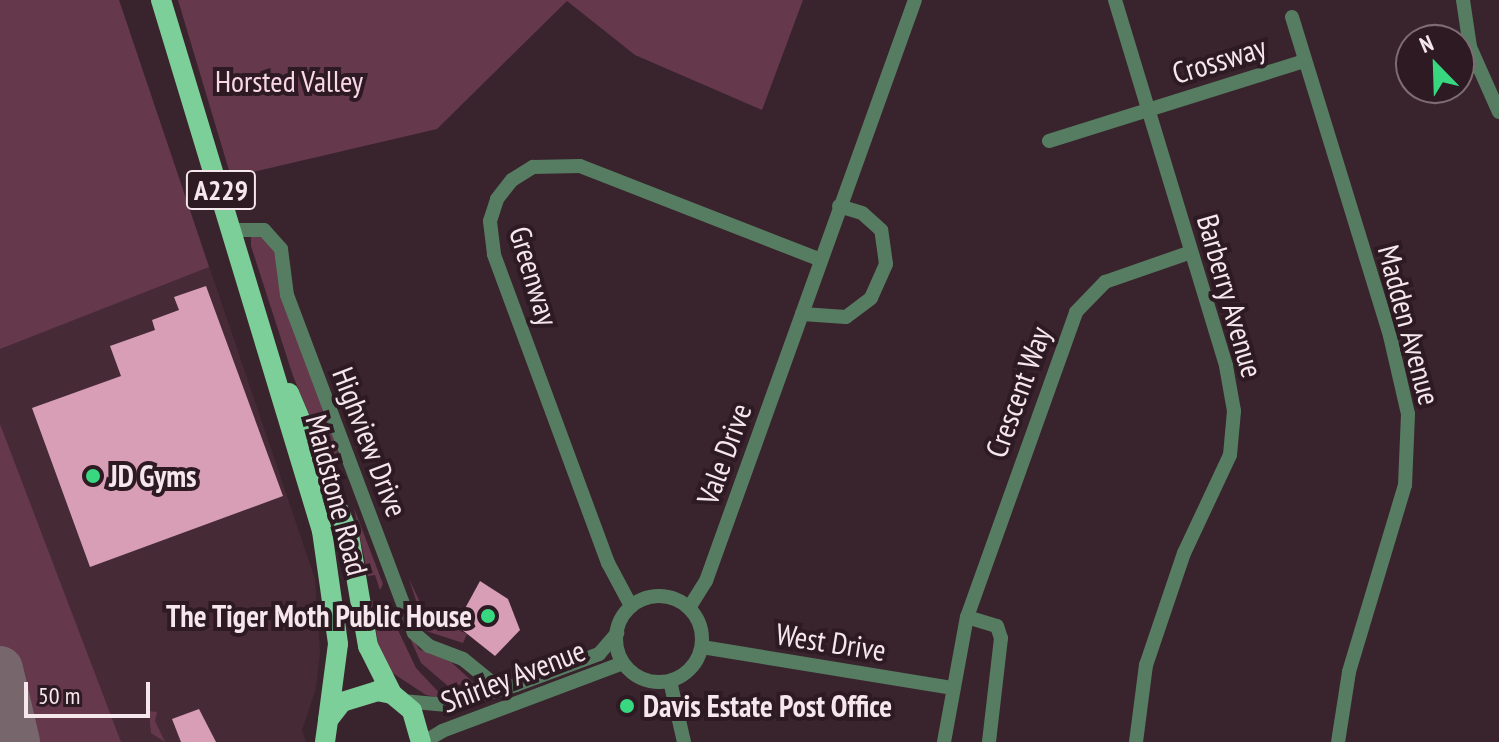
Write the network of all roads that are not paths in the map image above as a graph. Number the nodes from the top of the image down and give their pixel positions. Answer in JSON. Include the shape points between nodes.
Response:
{"nodes":[{"id":1,"x":161,"y":0,"type":"edge"},
{"id":2,"x":915,"y":0,"type":"edge"},
{"id":3,"x":1115,"y":0,"type":"edge"},
{"id":4,"x":1463,"y":0,"type":"edge"},
{"id":5,"x":1292,"y":17,"type":"dead end"},
{"id":6,"x":1305,"y":61,"type":"junction"},
{"id":7,"x":1148,"y":108,"type":"junction"},
{"id":8,"x":1499,"y":112,"type":"edge"},
{"id":9,"x":1049,"y":141,"type":"dead end"},
{"id":10,"x":839,"y":206,"type":"junction"},
{"id":11,"x":233,"y":230,"type":"junction"},
{"id":12,"x":1191,"y":252,"type":"junction"},
{"id":13,"x":819,"y":259,"type":"junction"},
{"id":14,"x":802,"y":314,"type":"junction"},
{"id":15,"x":279,"y":380,"type":"junction"},
{"id":16,"x":631,"y":606,"type":"junction"},
{"id":17,"x":689,"y":608,"type":"junction"},
{"id":18,"x":967,"y":617,"type":"junction"},
{"id":19,"x":617,"y":633,"type":"junction"},
{"id":20,"x":702,"y":647,"type":"junction"},
{"id":21,"x":623,"y":663,"type":"junction"},
{"id":22,"x":479,"y":673,"type":"junction"},
{"id":23,"x":670,"y":681,"type":"junction"},
{"id":24,"x":952,"y":688,"type":"junction"},
{"id":25,"x":501,"y":690,"type":"junction"},
{"id":26,"x":484,"y":696,"type":"junction"},
{"id":27,"x":397,"y":698,"type":"junction"},
{"id":28,"x":328,"y":720,"type":"junction"},
{"id":29,"x":325,"y":742,"type":"edge"},
{"id":30,"x":423,"y":742,"type":"edge"},
{"id":31,"x":684,"y":742,"type":"edge"},
{"id":32,"x":944,"y":742,"type":"edge"},
{"id":33,"x":989,"y":742,"type":"edge"},
{"id":34,"x":1136,"y":742,"type":"edge"},
{"id":35,"x":1338,"y":742,"type":"edge"}],
"edges":[{"from":1,"to":11,"type":"main road","name":"Maidstone Road","number":"A229"},
{"from":2,"to":10,"type":"street","name":"Vale Drive"},
{"from":3,"to":7,"type":"street","name":"Barberry Avenue"},
{"from":4,"to":8,"type":"street","via":[[1470,47]]},
{"from":5,"to":6,"type":"street","name":"Madden Avenue"},
{"from":6,"to":7,"type":"street","name":"Crossway"},
{"from":6,"to":35,"type":"street","name":"Madden Avenue","via":[[1390,336],[1408,414],[1405,485],[1349,672]]},
{"from":7,"to":9,"type":"street","name":"Crossway"},
{"from":7,"to":12,"type":"street","name":"Barberry Avenue"},
{"from":10,"to":13,"type":"street","name":"Vale Drive"},
{"from":10,"to":14,"type":"street","via":[[862,213],[881,230],[886,264],[871,298],[846,317]]},
{"from":11,"to":15,"type":"main road","name":"Maidstone Road","number":"A229"},
{"from":11,"to":22,"type":"street","name":"Highview Drive","via":[[264,230],[281,249],[287,295],[414,633]]},
{"from":12,"to":18,"type":"street","name":"Crescent Way","via":[[1105,282],[1076,312]]},
{"from":12,"to":34,"type":"street","name":"Barberry Avenue","via":[[1231,383],[1230,455],[1184,553],[1146,665]]},
{"from":13,"to":14,"type":"street","name":"Vale Drive"},
{"from":13,"to":16,"type":"street","name":"Greenway","via":[[580,166],[533,167],[512,180],[497,199],[490,221],[494,254],[608,563]]},
{"from":14,"to":17,"type":"street","name":"Vale Drive","via":[[706,581]]},
{"from":15,"to":27,"type":"main road","name":"Maidstone Road","number":"A229","via":[[293,397],[349,535],[368,646]]},
{"from":15,"to":28,"type":"main road","name":"Maidstone Road","number":"A229","via":[[280,402],[318,514],[332,577],[338,660]]},
{"from":16,"to":17,"type":"street","via":[[660,596]]},
{"from":16,"to":19,"type":"street","name":"Shirley Avenue"},
{"from":17,"to":20,"type":"street","via":[[702,630]]},
{"from":18,"to":24,"type":"street","name":"Crescent Way"},
{"from":18,"to":33,"type":"street","via":[[997,626],[1001,638]]},
{"from":19,"to":21,"type":"street","name":"Shirley Avenue"},
{"from":19,"to":25,"type":"street","name":"Shirley Avenue","via":[[599,654]]},
{"from":20,"to":23,"type":"street","via":[[687,672]]},
{"from":20,"to":24,"type":"street","name":"West Drive"},
{"from":21,"to":23,"type":"street","name":"Shirley Avenue","via":[[644,680]]},
{"from":21,"to":30,"type":"street","name":"Shirley Avenue"},
{"from":22,"to":25,"type":"street","name":"Highview Drive"},
{"from":22,"to":26,"type":"street"},
{"from":23,"to":31,"type":"street"},
{"from":24,"to":32,"type":"street","name":"Crescent Way"},
{"from":25,"to":26,"type":"street","name":"Shirley Avenue"},
{"from":26,"to":27,"type":"street","name":"Shirley Avenue","via":[[448,705]]},
{"from":27,"to":28,"type":"main road","via":[[353,695]]},
{"from":27,"to":30,"type":"main road","number":"A229","via":[[417,720]]},
{"from":28,"to":29,"type":"main road","number":"A229"}]}
